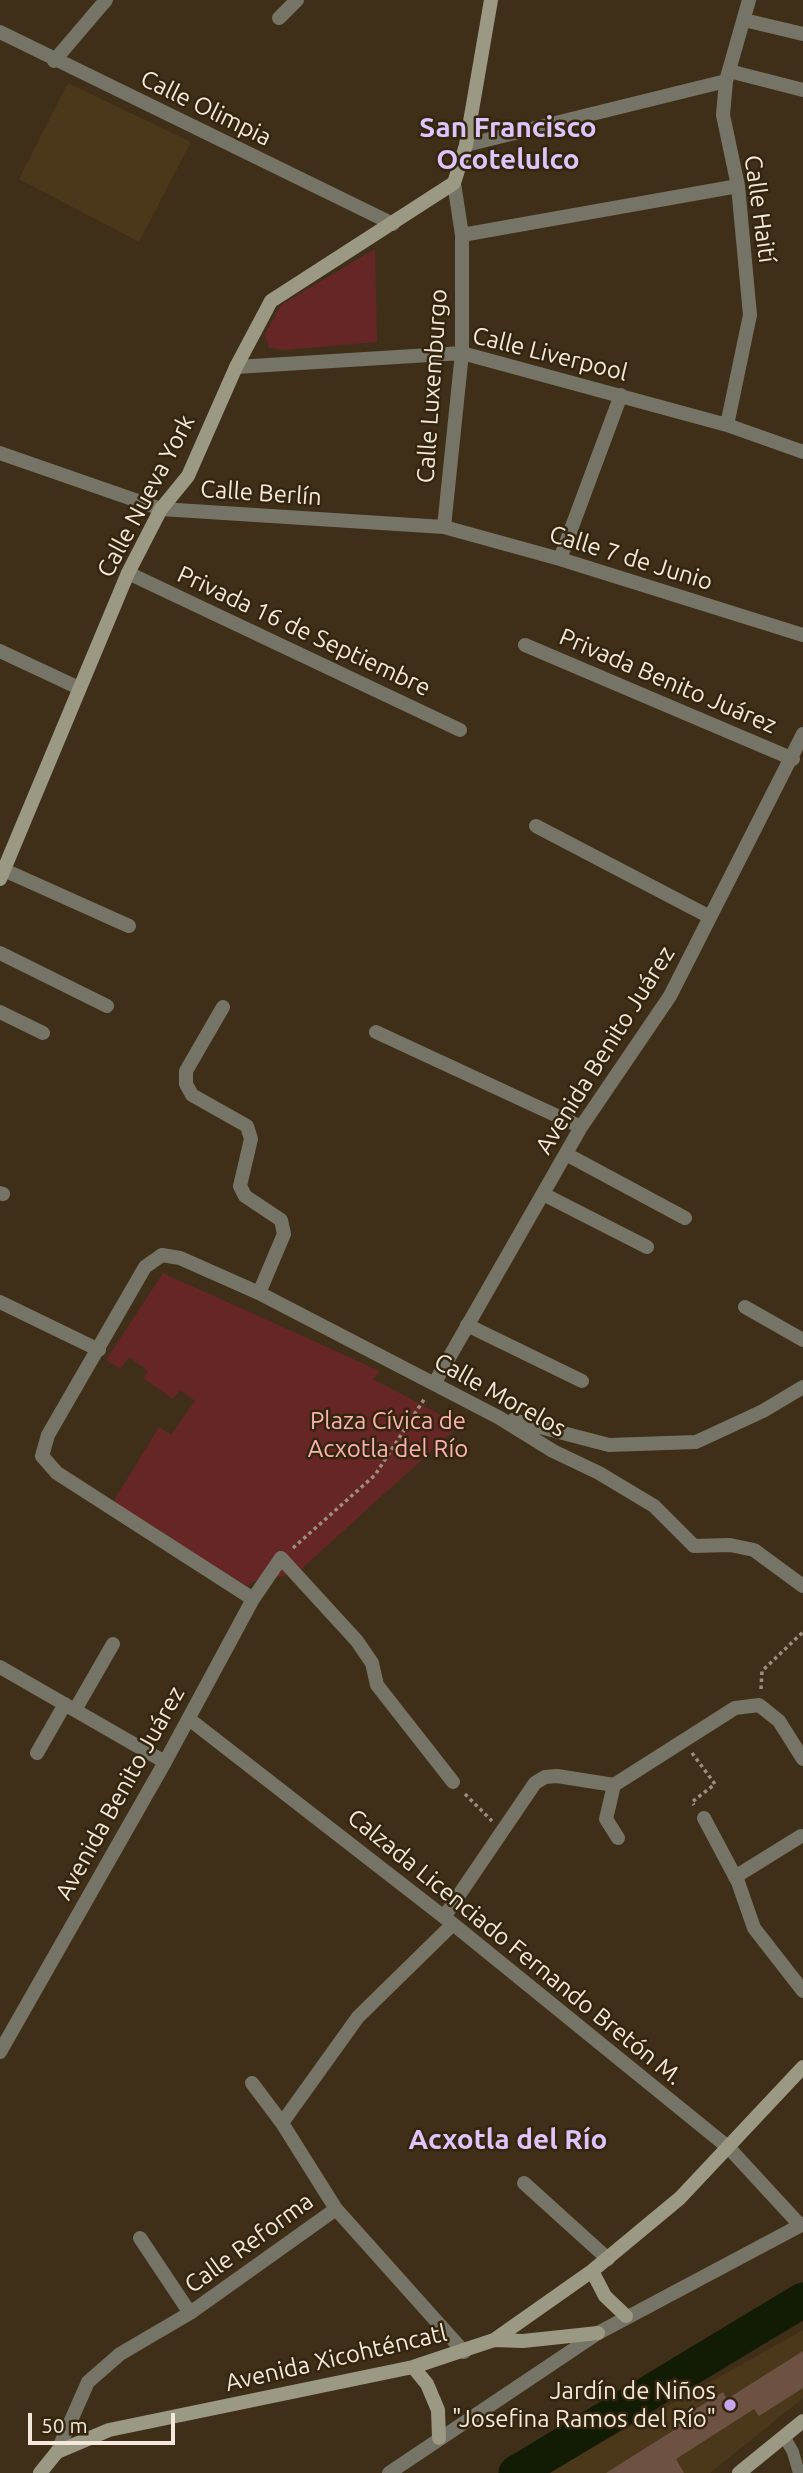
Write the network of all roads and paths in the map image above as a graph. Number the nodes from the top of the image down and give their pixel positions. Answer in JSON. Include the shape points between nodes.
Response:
{"nodes":[{"id":1,"x":106,"y":0,"type":"edge"},
{"id":2,"x":297,"y":0,"type":"edge"},
{"id":3,"x":491,"y":0,"type":"edge"},
{"id":4,"x":749,"y":0,"type":"edge"},
{"id":5,"x":279,"y":18,"type":"dead end"},
{"id":6,"x":744,"y":20,"type":"junction"},
{"id":7,"x":0,"y":32,"type":"edge"},
{"id":8,"x":803,"y":34,"type":"edge"},
{"id":9,"x":54,"y":61,"type":"junction"},
{"id":10,"x":727,"y":76,"type":"junction"},
{"id":11,"x":803,"y":90,"type":"edge"},
{"id":12,"x":466,"y":145,"type":"junction"},
{"id":13,"x":454,"y":183,"type":"junction"},
{"id":14,"x":738,"y":186,"type":"junction"},
{"id":15,"x":393,"y":224,"type":"junction"},
{"id":16,"x":462,"y":235,"type":"junction"},
{"id":17,"x":462,"y":353,"type":"junction"},
{"id":18,"x":236,"y":367,"type":"junction"},
{"id":19,"x":621,"y":395,"type":"junction"},
{"id":20,"x":727,"y":425,"type":"junction"},
{"id":21,"x":803,"y":452,"type":"edge"},
{"id":22,"x":0,"y":453,"type":"edge"},
{"id":23,"x":161,"y":509,"type":"junction"},
{"id":24,"x":444,"y":527,"type":"junction"},
{"id":25,"x":560,"y":559,"type":"junction"},
{"id":26,"x":128,"y":573,"type":"junction"},
{"id":27,"x":803,"y":635,"type":"edge"},
{"id":28,"x":525,"y":645,"type":"dead end"},
{"id":29,"x":0,"y":652,"type":"edge"},
{"id":30,"x":79,"y":688,"type":"junction"},
{"id":31,"x":460,"y":730,"type":"dead end"},
{"id":32,"x":803,"y":734,"type":"edge"},
{"id":33,"x":793,"y":759,"type":"junction"},
{"id":34,"x":536,"y":826,"type":"dead end"},
{"id":35,"x":2,"y":874,"type":"edge"},
{"id":36,"x":710,"y":917,"type":"junction"},
{"id":37,"x":129,"y":926,"type":"dead end"},
{"id":38,"x":0,"y":953,"type":"edge"},
{"id":39,"x":107,"y":1006,"type":"dead end"},
{"id":40,"x":223,"y":1007,"type":"dead end"},
{"id":41,"x":0,"y":1012,"type":"edge"},
{"id":42,"x":376,"y":1032,"type":"dead end"},
{"id":43,"x":43,"y":1033,"type":"dead end"},
{"id":44,"x":581,"y":1127,"type":"junction"},
{"id":45,"x":566,"y":1154,"type":"junction"},
{"id":46,"x":543,"y":1194,"type":"junction"},
{"id":47,"x":685,"y":1218,"type":"dead end"},
{"id":48,"x":647,"y":1247,"type":"dead end"},
{"id":49,"x":259,"y":1293,"type":"junction"},
{"id":50,"x":0,"y":1302,"type":"edge"},
{"id":51,"x":745,"y":1307,"type":"dead end"},
{"id":52,"x":467,"y":1325,"type":"junction"},
{"id":53,"x":803,"y":1340,"type":"edge"},
{"id":54,"x":99,"y":1350,"type":"junction"},
{"id":55,"x":582,"y":1381,"type":"dead end"},
{"id":56,"x":434,"y":1384,"type":"junction"},
{"id":57,"x":803,"y":1387,"type":"edge"},
{"id":58,"x":498,"y":1417,"type":"junction"},
{"id":59,"x":281,"y":1558,"type":"junction"},
{"id":60,"x":803,"y":1586,"type":"edge"},
{"id":61,"x":253,"y":1599,"type":"junction"},
{"id":62,"x":803,"y":1632,"type":"edge"},
{"id":63,"x":113,"y":1644,"type":"dead end"},
{"id":64,"x":0,"y":1667,"type":"edge"},
{"id":65,"x":760,"y":1705,"type":"junction"},
{"id":66,"x":70,"y":1707,"type":"junction"},
{"id":67,"x":189,"y":1719,"type":"junction"},
{"id":68,"x":683,"y":1740,"type":"junction"},
{"id":69,"x":37,"y":1753,"type":"dead end"},
{"id":70,"x":803,"y":1759,"type":"edge"},
{"id":71,"x":165,"y":1762,"type":"junction"},
{"id":72,"x":453,"y":1783,"type":"joint"},
{"id":73,"x":614,"y":1785,"type":"junction"},
{"id":74,"x":704,"y":1818,"type":"joint"},
{"id":75,"x":500,"y":1830,"type":"junction"},
{"id":76,"x":801,"y":1836,"type":"dead end"},
{"id":77,"x":618,"y":1838,"type":"dead end"},
{"id":78,"x":735,"y":1877,"type":"junction"},
{"id":79,"x":448,"y":1921,"type":"junction"},
{"id":80,"x":803,"y":1991,"type":"edge"},
{"id":81,"x":0,"y":2052,"type":"edge"},
{"id":82,"x":803,"y":2067,"type":"edge"},
{"id":83,"x":252,"y":2083,"type":"dead end"},
{"id":84,"x":282,"y":2123,"type":"junction"},
{"id":85,"x":729,"y":2148,"type":"junction"},
{"id":86,"x":523,"y":2183,"type":"dead end"},
{"id":87,"x":336,"y":2209,"type":"junction"},
{"id":88,"x":802,"y":2224,"type":"edge"},
{"id":89,"x":140,"y":2238,"type":"dead end"},
{"id":90,"x":608,"y":2259,"type":"junction"},
{"id":91,"x":592,"y":2272,"type":"junction"},
{"id":92,"x":190,"y":2313,"type":"junction"},
{"id":93,"x":626,"y":2316,"type":"junction"},
{"id":94,"x":598,"y":2333,"type":"junction"},
{"id":95,"x":494,"y":2340,"type":"junction"},
{"id":96,"x":464,"y":2352,"type":"junction"},
{"id":97,"x":413,"y":2367,"type":"junction"},
{"id":98,"x":803,"y":2421,"type":"edge"},
{"id":99,"x":784,"y":2436,"type":"junction"},
{"id":100,"x":439,"y":2438,"type":"junction"},
{"id":101,"x":57,"y":2452,"type":"junction"},
{"id":102,"x":40,"y":2473,"type":"edge"},
{"id":103,"x":389,"y":2473,"type":"edge"},
{"id":104,"x":739,"y":2473,"type":"edge"},
{"id":105,"x":799,"y":2473,"type":"edge"}],
"edges":[{"from":1,"to":9,"type":"street"},
{"from":2,"to":5,"type":"street"},
{"from":3,"to":12,"type":"street","name":"Calle Luxemburgo"},
{"from":4,"to":6,"type":"street","name":"Calle Haití"},
{"from":6,"to":8,"type":"street"},
{"from":6,"to":10,"type":"street","name":"Calle Haití"},
{"from":7,"to":9,"type":"street","name":"Calle Olimpia"},
{"from":9,"to":15,"type":"street","name":"Calle Olimpia"},
{"from":10,"to":11,"type":"street"},
{"from":10,"to":12,"type":"street"},
{"from":10,"to":14,"type":"street","name":"Calle Haití","via":[[723,115]]},
{"from":12,"to":13,"type":"street","name":"Calle Luxemburgo"},
{"from":13,"to":15,"type":"street","name":"Calle Nueva York"},
{"from":13,"to":16,"type":"street","name":"Calle Luxemburgo"},
{"from":14,"to":16,"type":"street"},
{"from":14,"to":20,"type":"street","name":"Calle Haití","via":[[750,315]]},
{"from":15,"to":18,"type":"street","name":"Calle Nueva York","via":[[271,300]]},
{"from":16,"to":17,"type":"street","name":"Calle Luxemburgo"},
{"from":17,"to":18,"type":"street","name":"Calle Liverpool"},
{"from":17,"to":19,"type":"street","name":"Calle Liverpool"},
{"from":17,"to":24,"type":"street","name":"Calle Luxemburgo"},
{"from":18,"to":23,"type":"street","name":"Calle Nueva York","via":[[188,476]]},
{"from":19,"to":20,"type":"street","name":"Calle Liverpool"},
{"from":19,"to":25,"type":"street"},
{"from":20,"to":21,"type":"street","name":"Calle Liverpool"},
{"from":22,"to":23,"type":"street","name":"Calle Berlín"},
{"from":23,"to":24,"type":"street","name":"Calle Berlín"},
{"from":23,"to":26,"type":"street","name":"Calle Nueva York"},
{"from":24,"to":25,"type":"street","name":"Calle 7 de Junio"},
{"from":25,"to":27,"type":"street","name":"Calle 7 de Junio"},
{"from":26,"to":30,"type":"street","name":"Calle Nueva York"},
{"from":26,"to":31,"type":"street","name":"Privada 16 de Septiembre"},
{"from":28,"to":33,"type":"street","name":"Privada Benito Juárez"},
{"from":29,"to":30,"type":"street"},
{"from":30,"to":35,"type":"street","name":"Calle Nueva York"},
{"from":32,"to":33,"type":"street","name":"Avenida Benito Juárez"},
{"from":33,"to":36,"type":"street","name":"Avenida Benito Juárez"},
{"from":34,"to":36,"type":"street"},
{"from":35,"to":37,"type":"street"},
{"from":36,"to":44,"type":"street","name":"Avenida Benito Juárez","via":[[670,996]]},
{"from":38,"to":39,"type":"street"},
{"from":40,"to":49,"type":"street","via":[[186,1071],[186,1084],[192,1095],[247,1126],[251,1139],[240,1186],[245,1196],[281,1220],[284,1234]]},
{"from":41,"to":43,"type":"street"},
{"from":42,"to":44,"type":"street"},
{"from":44,"to":45,"type":"street","name":"Avenida Benito Juárez"},
{"from":45,"to":46,"type":"street","name":"Avenida Benito Juárez"},
{"from":45,"to":47,"type":"street"},
{"from":46,"to":48,"type":"street"},
{"from":46,"to":52,"type":"street","name":"Avenida Benito Juárez"},
{"from":49,"to":54,"type":"street","name":"Calle Morelos","via":[[180,1258],[162,1255],[145,1267]]},
{"from":49,"to":56,"type":"street","name":"Calle Morelos"},
{"from":50,"to":54,"type":"street"},
{"from":51,"to":53,"type":"street"},
{"from":52,"to":55,"type":"street"},
{"from":52,"to":56,"type":"street","name":"Avenida Benito Juárez"},
{"from":54,"to":61,"type":"street","via":[[48,1435],[42,1456],[57,1472]]},
{"from":56,"to":58,"type":"street","name":"Calle Morelos"},
{"from":56,"to":59,"type":"path","via":[[375,1475]]},
{"from":57,"to":58,"type":"street","via":[[696,1442],[609,1445]]},
{"from":58,"to":60,"type":"street","name":"Calle Morelos","via":[[654,1506],[694,1546],[754,1550]]},
{"from":59,"to":61,"type":"street","name":"Avenida Benito Juárez"},
{"from":59,"to":72,"type":"street","via":[[357,1641],[372,1663],[377,1685]]},
{"from":61,"to":67,"type":"street","name":"Avenida Benito Juárez"},
{"from":62,"to":65,"type":"path","via":[[762,1671]]},
{"from":63,"to":66,"type":"street"},
{"from":64,"to":66,"type":"street"},
{"from":65,"to":68,"type":"street","via":[[735,1708]]},
{"from":65,"to":70,"type":"street","via":[[779,1721]]},
{"from":66,"to":69,"type":"street"},
{"from":66,"to":71,"type":"street"},
{"from":67,"to":71,"type":"street","name":"Avenida Benito Juárez"},
{"from":67,"to":79,"type":"street","name":"Calzada Licenciado Fernando Bretón M."},
{"from":68,"to":73,"type":"street"},
{"from":68,"to":74,"type":"path","via":[[715,1784],[692,1802]]},
{"from":71,"to":81,"type":"street","name":"Avenida Benito Juárez"},
{"from":72,"to":75,"type":"path"},
{"from":73,"to":75,"type":"street","via":[[545,1777],[535,1783]]},
{"from":73,"to":77,"type":"street","via":[[606,1819]]},
{"from":74,"to":78,"type":"street"},
{"from":75,"to":79,"type":"street"},
{"from":76,"to":78,"type":"street"},
{"from":78,"to":80,"type":"street","via":[[754,1928]]},
{"from":79,"to":84,"type":"street","via":[[358,2017]]},
{"from":79,"to":85,"type":"street","name":"Calzada Licenciado Fernando Bretón M."},
{"from":82,"to":85,"type":"street","name":"Avenida Xicohténcatl"},
{"from":83,"to":84,"type":"street"},
{"from":84,"to":87,"type":"street"},
{"from":85,"to":88,"type":"street","name":"Calzada Licenciado Fernando Bretón M."},
{"from":85,"to":90,"type":"street","name":"Avenida Xicohténcatl","via":[[680,2198]]},
{"from":86,"to":90,"type":"street"},
{"from":87,"to":92,"type":"street","name":"Calle Reforma"},
{"from":87,"to":96,"type":"street"},
{"from":88,"to":93,"type":"street"},
{"from":89,"to":92,"type":"street"},
{"from":90,"to":91,"type":"street","name":"Avenida Xicohténcatl"},
{"from":91,"to":93,"type":"street","via":[[605,2296]]},
{"from":91,"to":95,"type":"street","name":"Avenida Xicohténcatl"},
{"from":92,"to":101,"type":"street","name":"Calle Reforma","via":[[120,2354],[88,2382]]},
{"from":93,"to":94,"type":"street"},
{"from":94,"to":95,"type":"street"},
{"from":94,"to":100,"type":"street"},
{"from":95,"to":96,"type":"street","name":"Avenida Xicohténcatl"},
{"from":96,"to":97,"type":"street","name":"Avenida Xicohténcatl"},
{"from":97,"to":100,"type":"street","via":[[427,2384],[438,2410]]},
{"from":97,"to":101,"type":"street","name":"Avenida Xicohténcatl","via":[[109,2430]]},
{"from":98,"to":99,"type":"street"},
{"from":99,"to":104,"type":"street"},
{"from":99,"to":105,"type":"lane"},
{"from":100,"to":103,"type":"street"},
{"from":101,"to":102,"type":"street","name":"Avenida Xicohténcatl"}]}
